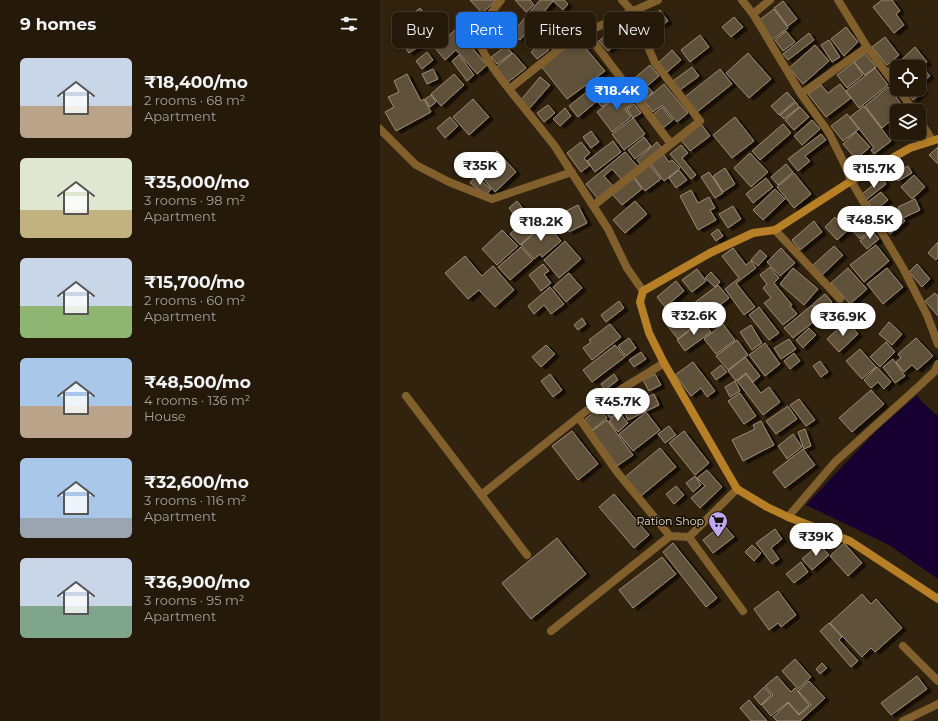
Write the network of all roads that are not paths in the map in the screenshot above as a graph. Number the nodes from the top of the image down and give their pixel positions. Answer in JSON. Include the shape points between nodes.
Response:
{"nodes":[{"id":1,"x":501,"y":0,"type":"edge"},
{"id":2,"x":622,"y":0,"type":"edge"},
{"id":3,"x":658,"y":0,"type":"edge"},
{"id":4,"x":742,"y":0,"type":"edge"},
{"id":5,"x":770,"y":0,"type":"edge"},
{"id":6,"x":838,"y":0,"type":"edge"},
{"id":7,"x":634,"y":12,"type":"joint"},
{"id":8,"x":753,"y":14,"type":"junction"},
{"id":9,"x":596,"y":45,"type":"edge"},
{"id":10,"x":867,"y":47,"type":"junction"},
{"id":11,"x":561,"y":48,"type":"edge"},
{"id":12,"x":648,"y":48,"type":"edge"},
{"id":13,"x":890,"y":77,"type":"edge"},
{"id":14,"x":509,"y":89,"type":"junction"},
{"id":15,"x":801,"y":94,"type":"junction"},
{"id":16,"x":380,"y":128,"type":"edge"},
{"id":17,"x":926,"y":128,"type":"edge"},
{"id":18,"x":935,"y":140,"type":"edge"},
{"id":19,"x":671,"y":144,"type":"junction"},
{"id":20,"x":572,"y":172,"type":"junction"},
{"id":21,"x":850,"y":181,"type":"junction"},
{"id":22,"x":593,"y":206,"type":"junction"},
{"id":23,"x":775,"y":230,"type":"junction"},
{"id":24,"x":643,"y":291,"type":"junction"},
{"id":25,"x":840,"y":300,"type":"dead end"},
{"id":26,"x":936,"y":330,"type":"edge"},
{"id":27,"x":938,"y":344,"type":"edge"},
{"id":28,"x":664,"y":363,"type":"junction"},
{"id":29,"x":938,"y":364,"type":"edge"},
{"id":30,"x":406,"y":396,"type":"dead end"},
{"id":31,"x":579,"y":418,"type":"junction"},
{"id":32,"x":737,"y":489,"type":"junction"},
{"id":33,"x":481,"y":496,"type":"junction"},
{"id":34,"x":788,"y":517,"type":"junction"},
{"id":35,"x":670,"y":536,"type":"junction"},
{"id":36,"x":689,"y":537,"type":"junction"},
{"id":37,"x":527,"y":555,"type":"dead end"},
{"id":38,"x":938,"y":599,"type":"edge"},
{"id":39,"x":743,"y":611,"type":"dead end"},
{"id":40,"x":551,"y":631,"type":"dead end"},
{"id":41,"x":903,"y":646,"type":"dead end"},
{"id":42,"x":938,"y":681,"type":"edge"},
{"id":43,"x":938,"y":704,"type":"edge"},
{"id":44,"x":902,"y":721,"type":"edge"}],
"edges":[{"from":1,"to":14,"type":"street","via":[[476,32],[480,48],[488,62]]},
{"from":2,"to":7,"type":"street"},
{"from":3,"to":7,"type":"street"},
{"from":4,"to":8,"type":"street"},
{"from":5,"to":8,"type":"street"},
{"from":6,"to":10,"type":"street"},
{"from":8,"to":15,"type":"street"},
{"from":9,"to":19,"type":"street"},
{"from":10,"to":13,"type":"street"},
{"from":10,"to":15,"type":"street"},
{"from":11,"to":14,"type":"street"},
{"from":12,"to":19,"type":"street","via":[[654,64],[700,121]]},
{"from":14,"to":20,"type":"street"},
{"from":15,"to":21,"type":"street","via":[[829,133]]},
{"from":16,"to":20,"type":"street","via":[[416,165],[449,182],[492,199]]},
{"from":17,"to":18,"type":"street"},
{"from":18,"to":21,"type":"street","via":[[910,148]]},
{"from":19,"to":22,"type":"street"},
{"from":20,"to":22,"type":"street"},
{"from":21,"to":23,"type":"street"},
{"from":21,"to":26,"type":"street","via":[[903,268]]},
{"from":22,"to":24,"type":"street","via":[[608,229],[627,268]]},
{"from":23,"to":24,"type":"street","via":[[753,234],[710,253]]},
{"from":23,"to":25,"type":"street"},
{"from":24,"to":28,"type":"street","via":[[640,302],[650,333]]},
{"from":26,"to":27,"type":"street"},
{"from":28,"to":31,"type":"street"},
{"from":28,"to":32,"type":"street"},
{"from":29,"to":34,"type":"street","via":[[935,371],[835,462]]},
{"from":30,"to":33,"type":"street"},
{"from":31,"to":33,"type":"street"},
{"from":31,"to":35,"type":"street","via":[[617,472]]},
{"from":32,"to":34,"type":"street"},
{"from":32,"to":36,"type":"street"},
{"from":33,"to":37,"type":"street"},
{"from":34,"to":38,"type":"street","via":[[850,541]]},
{"from":35,"to":36,"type":"street"},
{"from":35,"to":40,"type":"street"},
{"from":36,"to":39,"type":"street"},
{"from":41,"to":42,"type":"street"},
{"from":43,"to":44,"type":"street"}]}
